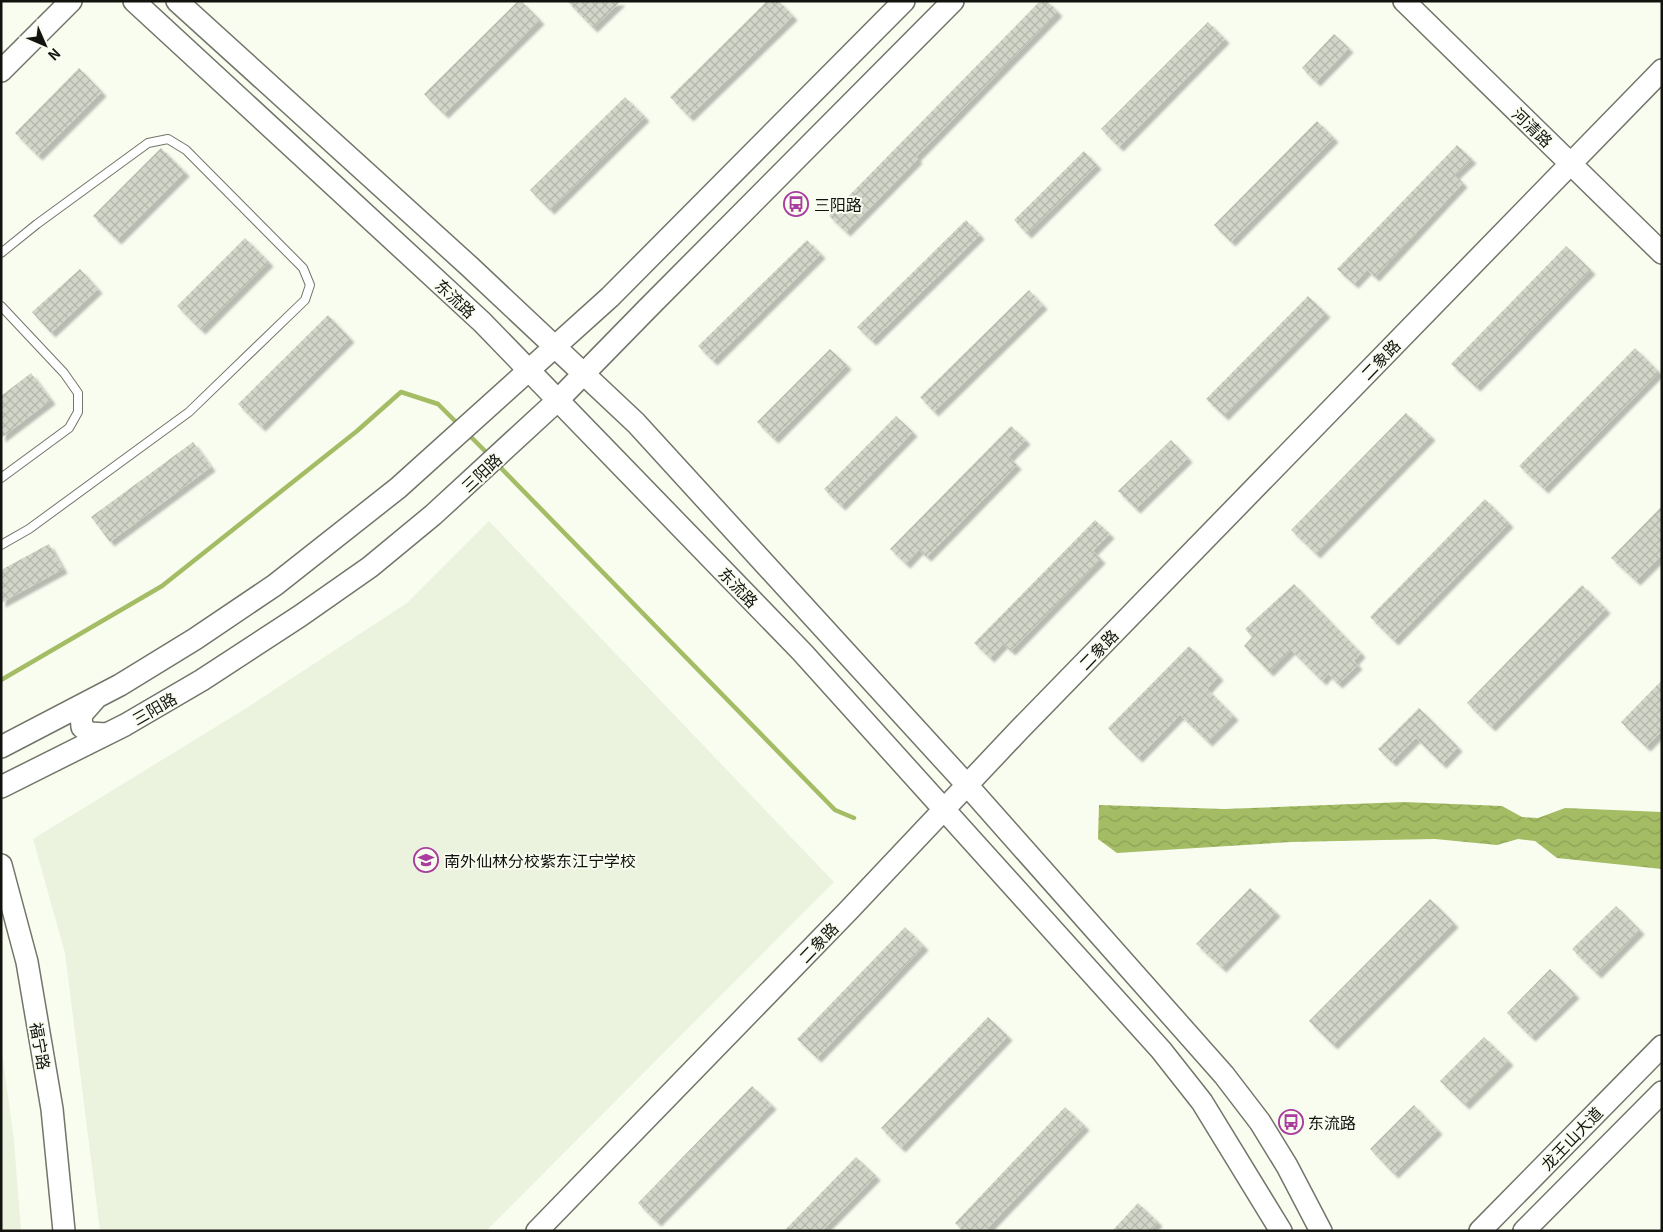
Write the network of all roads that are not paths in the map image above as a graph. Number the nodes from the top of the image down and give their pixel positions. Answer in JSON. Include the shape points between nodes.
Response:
{"nodes":[{"id":1,"x":71,"y":1,"type":"edge"},
{"id":2,"x":134,"y":1,"type":"edge"},
{"id":3,"x":177,"y":1,"type":"edge"},
{"id":4,"x":904,"y":1,"type":"edge"},
{"id":5,"x":954,"y":1,"type":"edge"},
{"id":6,"x":1404,"y":1,"type":"edge"},
{"id":7,"x":1662,"y":70,"type":"edge"},
{"id":8,"x":1,"y":71,"type":"edge"},
{"id":9,"x":1570,"y":164,"type":"junction"},
{"id":10,"x":1662,"y":253,"type":"edge"},
{"id":11,"x":1,"y":254,"type":"edge"},
{"id":12,"x":1,"y":306,"type":"edge"},
{"id":13,"x":555,"y":347,"type":"junction"},
{"id":14,"x":529,"y":370,"type":"junction"},
{"id":15,"x":583,"y":374,"type":"junction"},
{"id":16,"x":558,"y":400,"type":"junction"},
{"id":17,"x":1,"y":478,"type":"edge"},
{"id":18,"x":1,"y":545,"type":"edge"},
{"id":19,"x":96,"y":698,"type":"junction"},
{"id":20,"x":107,"y":734,"type":"junction"},
{"id":21,"x":1,"y":747,"type":"edge"},
{"id":22,"x":967,"y":785,"type":"junction"},
{"id":23,"x":1,"y":787,"type":"edge"},
{"id":24,"x":944,"y":809,"type":"junction"},
{"id":25,"x":1,"y":864,"type":"edge"},
{"id":26,"x":1662,"y":1046,"type":"edge"},
{"id":27,"x":1662,"y":1092,"type":"edge"},
{"id":28,"x":64,"y":1231,"type":"edge"},
{"id":29,"x":537,"y":1231,"type":"edge"},
{"id":30,"x":1281,"y":1231,"type":"edge"},
{"id":31,"x":1321,"y":1231,"type":"edge"},
{"id":32,"x":1480,"y":1231,"type":"edge"},
{"id":33,"x":1524,"y":1231,"type":"edge"}],
"edges":[{"from":1,"to":8,"type":"main road"},
{"from":2,"to":14,"type":"main road","name":"东流路","via":[[482,322]]},
{"from":3,"to":13,"type":"main road","name":"东流路"},
{"from":4,"to":13,"type":"main road","via":[[610,297]]},
{"from":5,"to":15,"type":"main road","name":"三阳路"},
{"from":6,"to":9,"type":"main road","name":"河清路"},
{"from":7,"to":9,"type":"main road","name":"二象路"},
{"from":9,"to":10,"type":"main road","name":"河清路"},
{"from":9,"to":22,"type":"main road","name":"二象路"},
{"from":11,"to":18,"type":"lane","via":[[148,143],[168,139],[186,150],[303,268],[310,285],[305,300],[189,412],[29,529]]},
{"from":12,"to":17,"type":"lane","via":[[64,373],[78,393],[78,412],[68,428]]},
{"from":13,"to":14,"type":"main road"},
{"from":13,"to":15,"type":"main road","name":"东流路"},
{"from":14,"to":16,"type":"main road","name":"东流路"},
{"from":14,"to":19,"type":"main road","via":[[438,452],[276,585],[195,639]]},
{"from":15,"to":16,"type":"main road","name":"三阳路"},
{"from":15,"to":22,"type":"main road","name":"东流路","via":[[636,424]]},
{"from":16,"to":20,"type":"main road","name":"三阳路","via":[[472,481],[370,567],[202,680]]},
{"from":16,"to":24,"type":"main road","name":"东流路","via":[[802,652]]},
{"from":19,"to":20,"type":"main road","via":[[81,715],[82,727],[89,733]]},
{"from":19,"to":21,"type":"main road"},
{"from":20,"to":23,"type":"main road","name":"三阳路"},
{"from":22,"to":24,"type":"main road","name":"二象路"},
{"from":22,"to":31,"type":"main road","name":"东流路","via":[[1224,1075],[1260,1122]]},
{"from":24,"to":29,"type":"main road","name":"二象路"},
{"from":24,"to":30,"type":"main road","name":"东流路","via":[[1161,1050],[1202,1102]]},
{"from":25,"to":28,"type":"main road","name":"福宁路","via":[[26,962],[52,1109]]},
{"from":26,"to":32,"type":"main road","name":"龙王山大道"},
{"from":27,"to":33,"type":"main road","name":"龙王山大道"}]}
